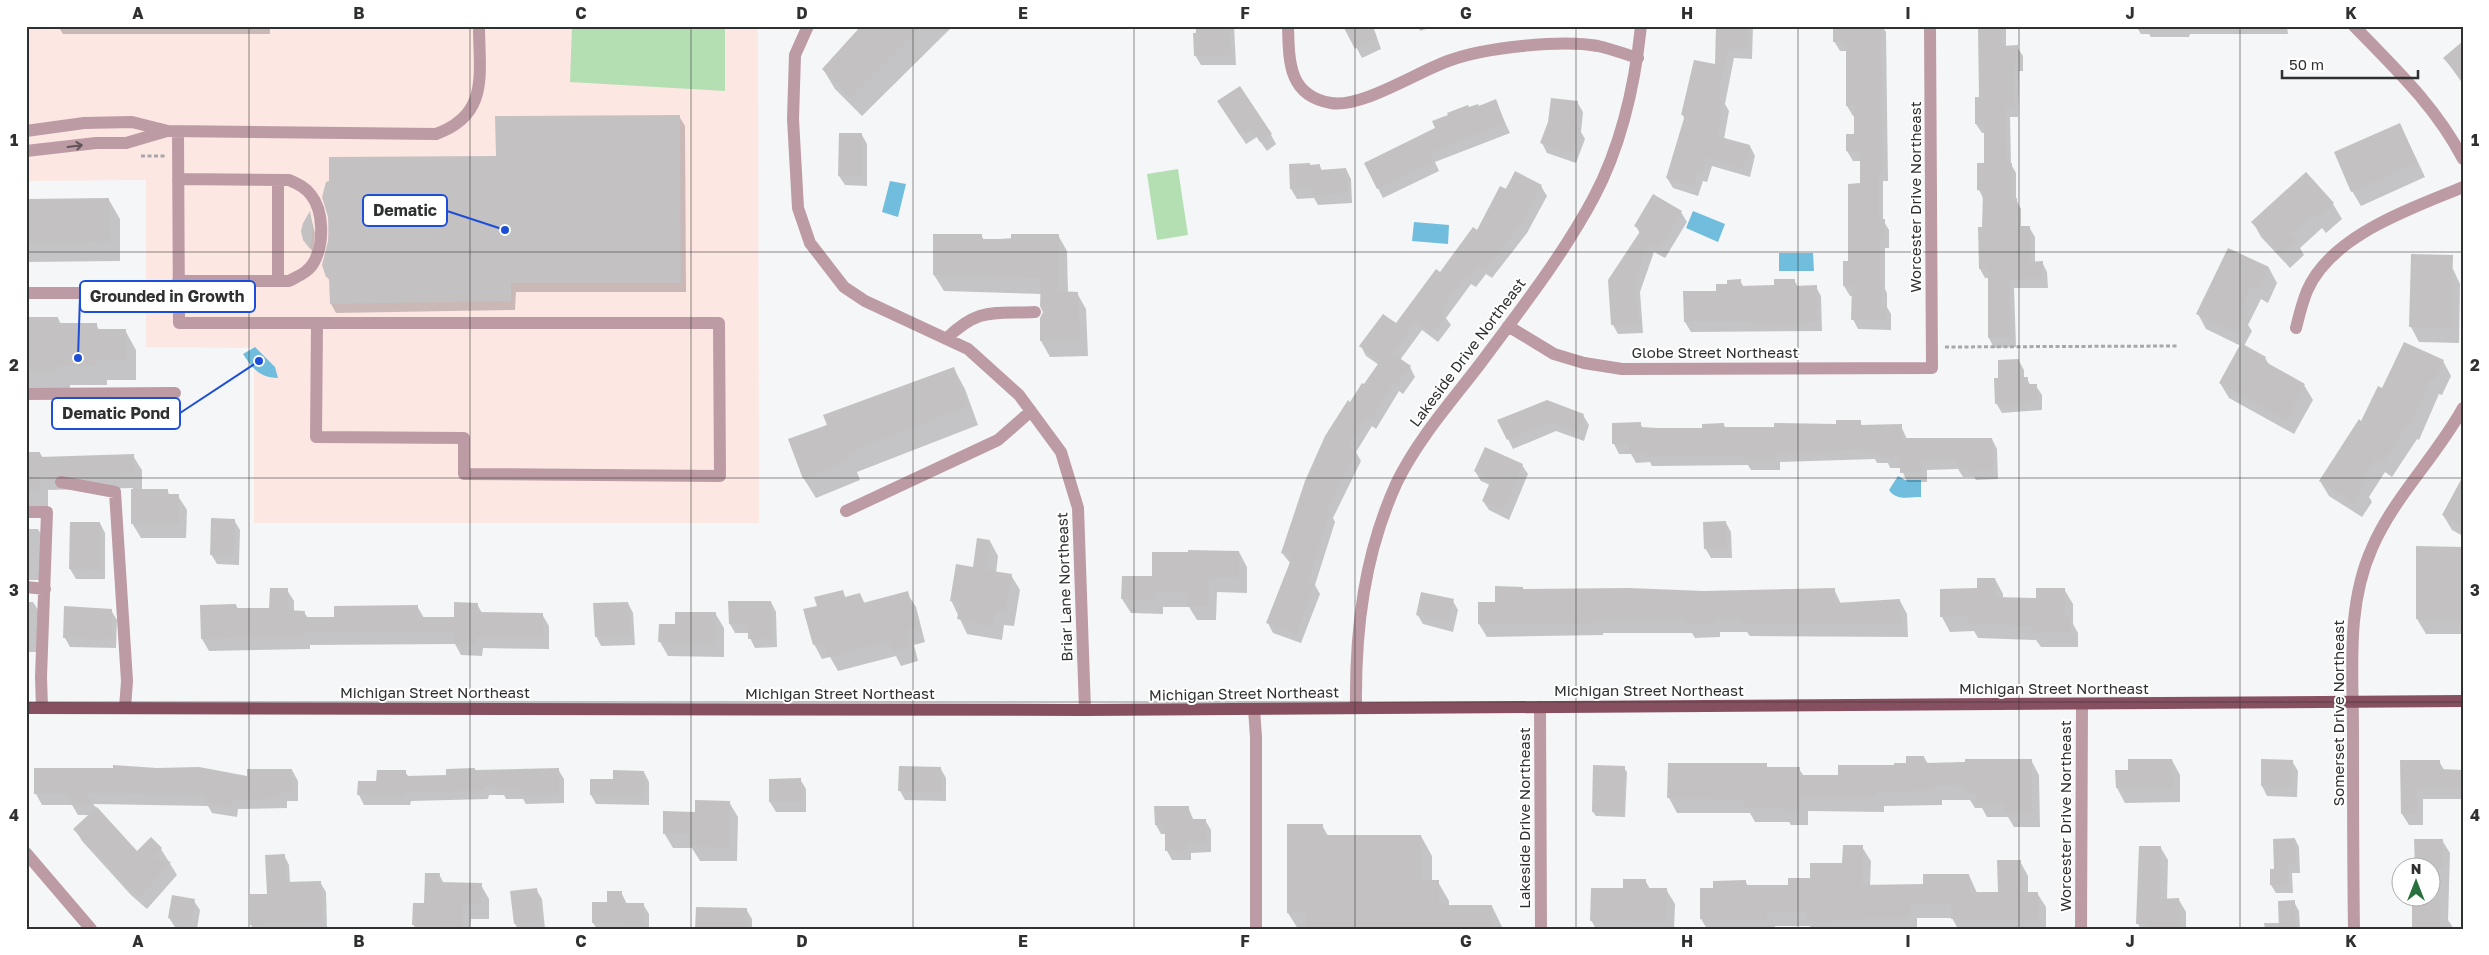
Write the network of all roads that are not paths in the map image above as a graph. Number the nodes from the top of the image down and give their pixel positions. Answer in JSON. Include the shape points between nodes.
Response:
{"nodes":[{"id":1,"x":479,"y":26,"type":"edge"},
{"id":2,"x":808,"y":26,"type":"edge"},
{"id":3,"x":1288,"y":26,"type":"edge"},
{"id":4,"x":1641,"y":26,"type":"edge"},
{"id":5,"x":1930,"y":26,"type":"edge"},
{"id":6,"x":2354,"y":26,"type":"edge"},
{"id":7,"x":1638,"y":58,"type":"junction"},
{"id":8,"x":26,"y":131,"type":"edge"},
{"id":9,"x":173,"y":131,"type":"junction"},
{"id":10,"x":26,"y":151,"type":"edge"},
{"id":11,"x":2463,"y":159,"type":"edge"},
{"id":12,"x":178,"y":179,"type":"junction"},
{"id":13,"x":278,"y":180,"type":"junction"},
{"id":14,"x":2463,"y":187,"type":"edge"},
{"id":15,"x":178,"y":281,"type":"junction"},
{"id":16,"x":278,"y":281,"type":"junction"},
{"id":17,"x":26,"y":293,"type":"edge"},
{"id":18,"x":119,"y":293,"type":"dead end"},
{"id":19,"x":1035,"y":312,"type":"dead end"},
{"id":20,"x":317,"y":323,"type":"junction"},
{"id":21,"x":1508,"y":326,"type":"junction"},
{"id":22,"x":2296,"y":328,"type":"dead end"},
{"id":23,"x":946,"y":339,"type":"junction"},
{"id":24,"x":1932,"y":368,"type":"joint"},
{"id":25,"x":175,"y":393,"type":"dead end"},
{"id":26,"x":26,"y":394,"type":"edge"},
{"id":27,"x":2463,"y":408,"type":"edge"},
{"id":28,"x":1031,"y":411,"type":"junction"},
{"id":29,"x":61,"y":482,"type":"dead end"},
{"id":30,"x":846,"y":511,"type":"dead end"},
{"id":31,"x":26,"y":512,"type":"edge"},
{"id":32,"x":26,"y":587,"type":"edge"},
{"id":33,"x":45,"y":589,"type":"junction"},
{"id":34,"x":2353,"y":701,"type":"junction"},
{"id":35,"x":2463,"y":701,"type":"edge"},
{"id":36,"x":2082,"y":704,"type":"junction"},
{"id":37,"x":1540,"y":707,"type":"junction"},
{"id":38,"x":26,"y":708,"type":"edge"},
{"id":39,"x":42,"y":708,"type":"junction"},
{"id":40,"x":125,"y":708,"type":"junction"},
{"id":41,"x":1356,"y":708,"type":"junction"},
{"id":42,"x":1254,"y":709,"type":"junction"},
{"id":43,"x":1085,"y":710,"type":"junction"},
{"id":44,"x":26,"y":853,"type":"edge"},
{"id":45,"x":91,"y":929,"type":"edge"},
{"id":46,"x":1256,"y":929,"type":"edge"},
{"id":47,"x":1540,"y":929,"type":"edge"},
{"id":48,"x":2081,"y":929,"type":"edge"},
{"id":49,"x":2354,"y":929,"type":"edge"}],
"edges":[{"from":1,"to":9,"type":"street","via":[[479,83],[475,100],[466,117],[453,128],[436,134]]},
{"from":2,"to":23,"type":"street","name":"Briar Lane Northeast","via":[[795,56],[793,119],[798,208],[810,243],[844,288]]},
{"from":3,"to":7,"type":"street","via":[[1291,73],[1300,86],[1316,98],[1330,103],[1359,100],[1448,61],[1490,52],[1569,44],[1596,46]]},
{"from":4,"to":7,"type":"street","name":"Lakeside Drive Northeast"},
{"from":5,"to":24,"type":"street","name":"Worcester Drive Northeast"},
{"from":6,"to":11,"type":"street","via":[[2429,104]]},
{"from":7,"to":21,"type":"street","name":"Lakeside Drive Northeast","via":[[1616,142],[1594,197]]},
{"from":8,"to":9,"type":"street","via":[[84,123],[132,122]]},
{"from":10,"to":9,"type":"street","one_way":true,"via":[[126,143]]},
{"from":9,"to":12,"type":"street"},
{"from":12,"to":13,"type":"street"},
{"from":12,"to":15,"type":"street"},
{"from":13,"to":16,"type":"street"},
{"from":13,"to":16,"type":"street","via":[[289,180],[302,186],[312,196],[319,212],[321,229],[314,263],[304,274],[289,281]]},
{"from":14,"to":22,"type":"street","via":[[2380,222],[2330,257],[2307,290]]},
{"from":15,"to":16,"type":"street"},
{"from":15,"to":20,"type":"street","via":[[179,323]]},
{"from":17,"to":18,"type":"street"},
{"from":19,"to":23,"type":"street","via":[[981,314],[964,322]]},
{"from":20,"to":20,"type":"street","via":[[719,323],[720,476],[464,474],[464,438],[316,437]]},
{"from":21,"to":24,"type":"street","name":"Globe Street Northeast","via":[[1554,354],[1622,369]]},
{"from":21,"to":41,"type":"street","name":"Lakeside Drive Northeast","via":[[1420,443],[1397,482],[1367,569],[1361,600],[1355,656]]},
{"from":23,"to":28,"type":"street","name":"Briar Lane Northeast","via":[[968,349],[1019,395]]},
{"from":25,"to":26,"type":"street"},
{"from":27,"to":34,"type":"street","name":"Somerset Drive Northeast","via":[[2449,434],[2387,518],[2362,573],[2355,603],[2352,642]]},
{"from":28,"to":30,"type":"street","via":[[998,440]]},
{"from":28,"to":43,"type":"street","name":"Briar Lane Northeast","via":[[1061,452],[1078,508]]},
{"from":29,"to":40,"type":"street","via":[[115,492],[127,681]]},
{"from":31,"to":33,"type":"street","via":[[46,512]]},
{"from":32,"to":33,"type":"street"},
{"from":33,"to":39,"type":"street"},
{"from":34,"to":35,"type":"main road","name":"Michigan Street Northeast"},
{"from":34,"to":36,"type":"main road","name":"Michigan Street Northeast"},
{"from":34,"to":49,"type":"street","name":"Somerset Drive Northeast"},
{"from":36,"to":37,"type":"main road","name":"Michigan Street Northeast"},
{"from":36,"to":48,"type":"street","name":"Worcester Drive Northeast"},
{"from":37,"to":41,"type":"main road","name":"Michigan Street Northeast"},
{"from":37,"to":47,"type":"street","name":"Lakeside Drive Northeast"},
{"from":38,"to":39,"type":"main road","name":"Michigan Street Northeast"},
{"from":39,"to":40,"type":"main road","name":"Michigan Street Northeast"},
{"from":40,"to":43,"type":"main road","name":"Michigan Street Northeast"},
{"from":41,"to":42,"type":"main road","name":"Michigan Street Northeast"},
{"from":42,"to":43,"type":"main road","name":"Michigan Street Northeast"},
{"from":42,"to":46,"type":"street"},
{"from":44,"to":45,"type":"street"}]}
